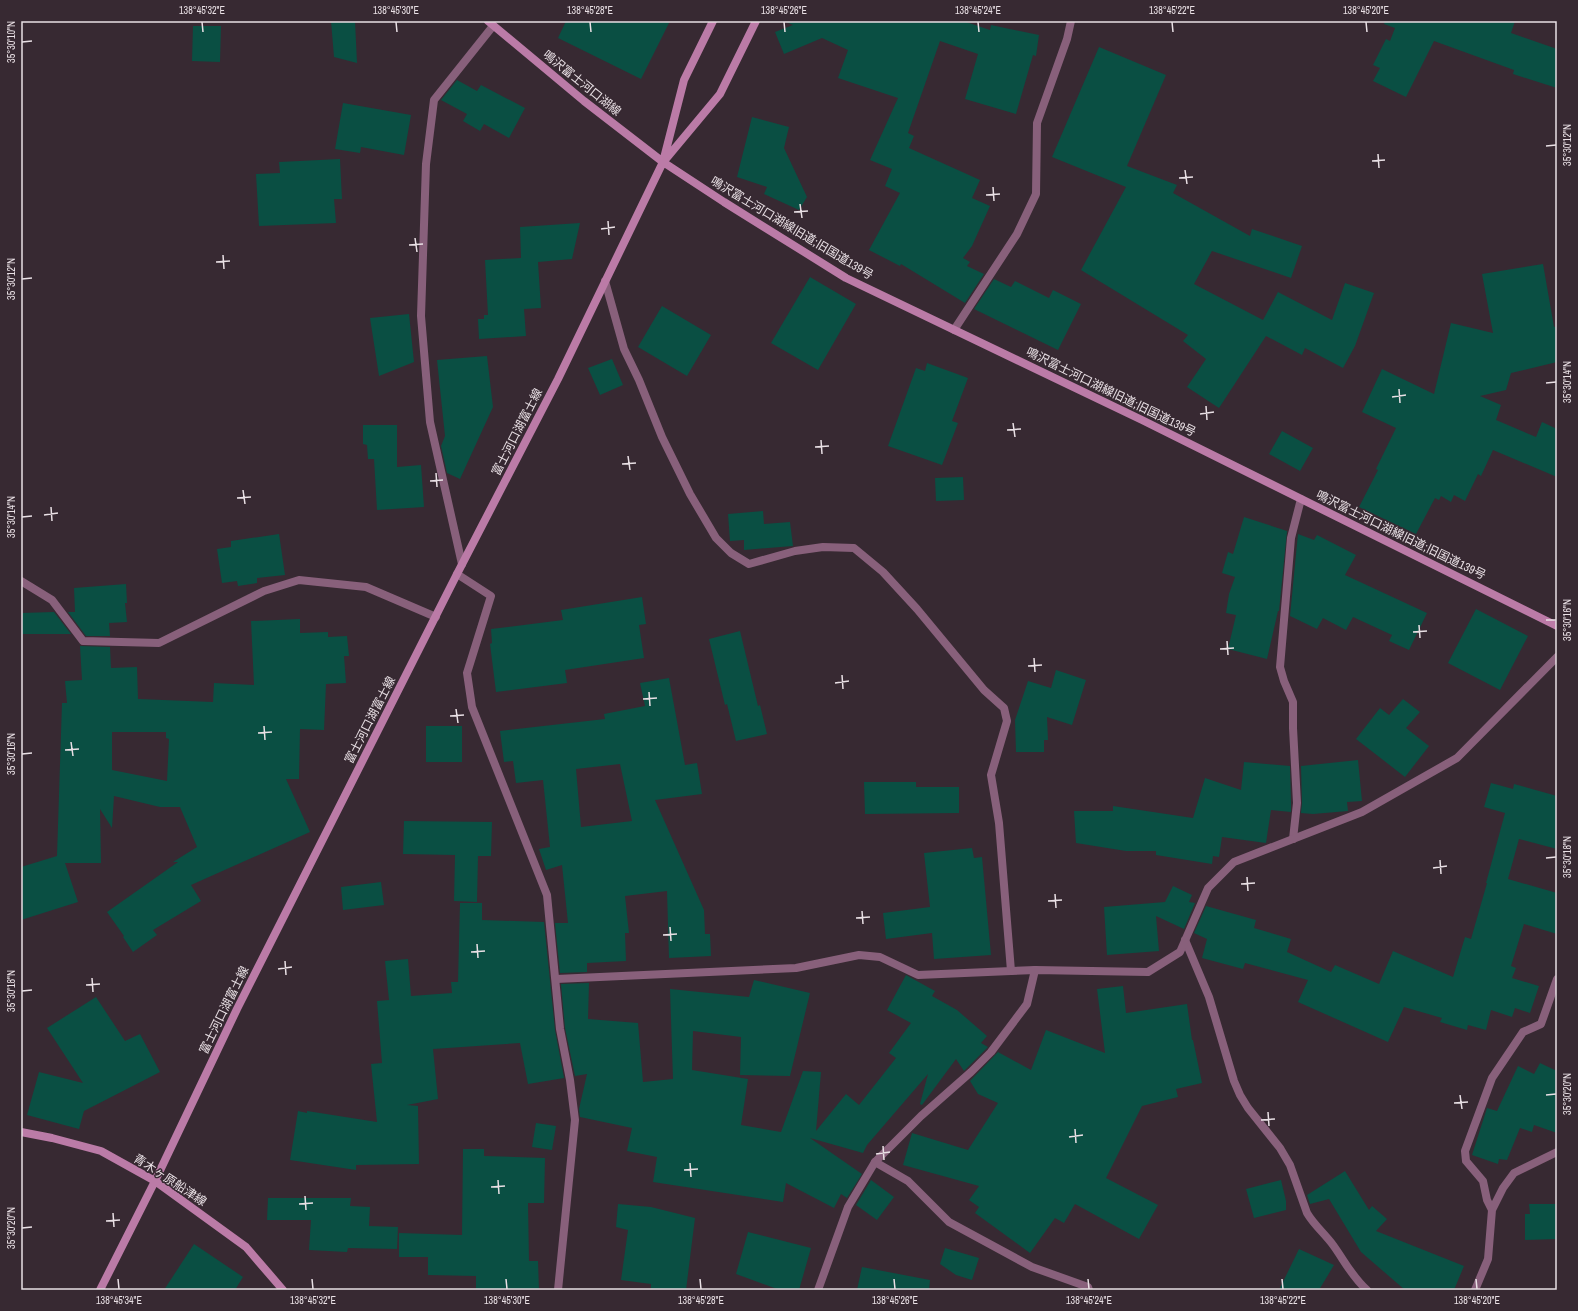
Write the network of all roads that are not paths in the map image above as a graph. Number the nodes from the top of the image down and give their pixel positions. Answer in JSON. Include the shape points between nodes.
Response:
{"nodes":[{"id":1,"x":714,"y":21,"type":"edge"},
{"id":2,"x":756,"y":21,"type":"edge"},
{"id":3,"x":1071,"y":21,"type":"edge"},
{"id":4,"x":491,"y":23,"type":"edge"},
{"id":5,"x":663,"y":162,"type":"junction"},
{"id":6,"x":605,"y":281,"type":"junction"},
{"id":7,"x":954,"y":330,"type":"junction"},
{"id":8,"x":1301,"y":499,"type":"junction"},
{"id":9,"x":462,"y":564,"type":"junction"},
{"id":10,"x":457,"y":574,"type":"junction"},
{"id":11,"x":21,"y":581,"type":"edge"},
{"id":12,"x":436,"y":617,"type":"junction"},
{"id":13,"x":1557,"y":626,"type":"edge"},
{"id":14,"x":1557,"y":657,"type":"edge"},
{"id":15,"x":1293,"y":839,"type":"junction"},
{"id":16,"x":1185,"y":940,"type":"junction"},
{"id":17,"x":1035,"y":970,"type":"junction"},
{"id":18,"x":1011,"y":971,"type":"junction"},
{"id":19,"x":556,"y":979,"type":"junction"},
{"id":20,"x":1557,"y":979,"type":"edge"},
{"id":21,"x":21,"y":1132,"type":"edge"},
{"id":22,"x":1557,"y":1152,"type":"edge"},
{"id":23,"x":875,"y":1162,"type":"junction"},
{"id":24,"x":155,"y":1181,"type":"junction"},
{"id":25,"x":1492,"y":1210,"type":"junction"},
{"id":26,"x":100,"y":1290,"type":"edge"},
{"id":27,"x":283,"y":1290,"type":"edge"},
{"id":28,"x":558,"y":1290,"type":"edge"},
{"id":29,"x":818,"y":1290,"type":"edge"},
{"id":30,"x":1090,"y":1290,"type":"edge"},
{"id":31,"x":1367,"y":1290,"type":"edge"},
{"id":32,"x":1475,"y":1290,"type":"edge"}],
"edges":[{"from":1,"to":5,"type":"main road","name":"富士河口湖富士線","via":[[684,80]]},
{"from":2,"to":5,"type":"main road","name":"富士河口湖富士線","via":[[720,94]]},
{"from":3,"to":7,"type":"street","via":[[1037,123],[1036,194],[1017,234]]},
{"from":4,"to":5,"type":"main road","name":"鳴沢富士河口湖線","via":[[584,101]]},
{"from":4,"to":9,"type":"street","via":[[434,100],[426,164],[422,316],[430,422]]},
{"from":5,"to":6,"type":"main road","name":"富士河口湖富士線"},
{"from":5,"to":7,"type":"main road","name":"鳴沢富士河口湖線旧道;旧国道139号","via":[[846,278]]},
{"from":6,"to":9,"type":"main road","name":"富士河口湖富士線","via":[[558,379]]},
{"from":6,"to":18,"type":"street","via":[[624,349],[662,437],[690,494],[716,538],[731,553],[749,564],[795,551],[823,547],[854,548],[883,572],[984,690],[1004,708],[1007,721],[991,775],[999,823]]},
{"from":7,"to":8,"type":"main road","name":"鳴沢富士河口湖線旧道;旧国道139号"},
{"from":8,"to":13,"type":"main road","name":"鳴沢富士河口湖線旧道;旧国道139号"},
{"from":8,"to":15,"type":"street","via":[[1291,538],[1280,668],[1293,702],[1292,728],[1297,803]]},
{"from":9,"to":10,"type":"main road","name":"富士河口湖富士線"},
{"from":10,"to":12,"type":"main road","name":"富士河口湖富士線"},
{"from":10,"to":19,"type":"street","via":[[491,596],[467,673],[472,707],[547,895]]},
{"from":11,"to":12,"type":"street","via":[[52,600],[83,641],[159,643],[264,591],[299,580],[366,587]]},
{"from":12,"to":24,"type":"main road","name":"富士河口湖富士線","via":[[237,1009]]},
{"from":14,"to":15,"type":"street","via":[[1457,758],[1362,812]]},
{"from":15,"to":16,"type":"street","via":[[1234,862],[1208,888]]},
{"from":16,"to":17,"type":"street","via":[[1180,952],[1148,972]]},
{"from":16,"to":31,"type":"street","via":[[1208,997],[1240,1095],[1290,1165],[1310,1219]]},
{"from":17,"to":18,"type":"street"},
{"from":17,"to":23,"type":"street","via":[[1026,1004],[990,1052]]},
{"from":18,"to":19,"type":"street","via":[[918,975],[880,957],[859,955],[796,968]]},
{"from":19,"to":28,"type":"street","via":[[560,1029],[575,1120]]},
{"from":20,"to":25,"type":"street","via":[[1541,1024],[1523,1032],[1492,1078],[1465,1151],[1466,1161],[1483,1181]]},
{"from":21,"to":24,"type":"main road","name":"青木ヶ原船津線","via":[[101,1152]]},
{"from":22,"to":25,"type":"street","via":[[1514,1173]]},
{"from":23,"to":29,"type":"street","via":[[848,1207]]},
{"from":23,"to":30,"type":"street","via":[[908,1181],[949,1222],[1032,1267],[1088,1287]]},
{"from":24,"to":26,"type":"main road","name":"富士河口湖富士線"},
{"from":24,"to":27,"type":"main road","name":"青木ヶ原船津線","via":[[246,1247]]},
{"from":25,"to":32,"type":"street","via":[[1488,1259]]}]}
